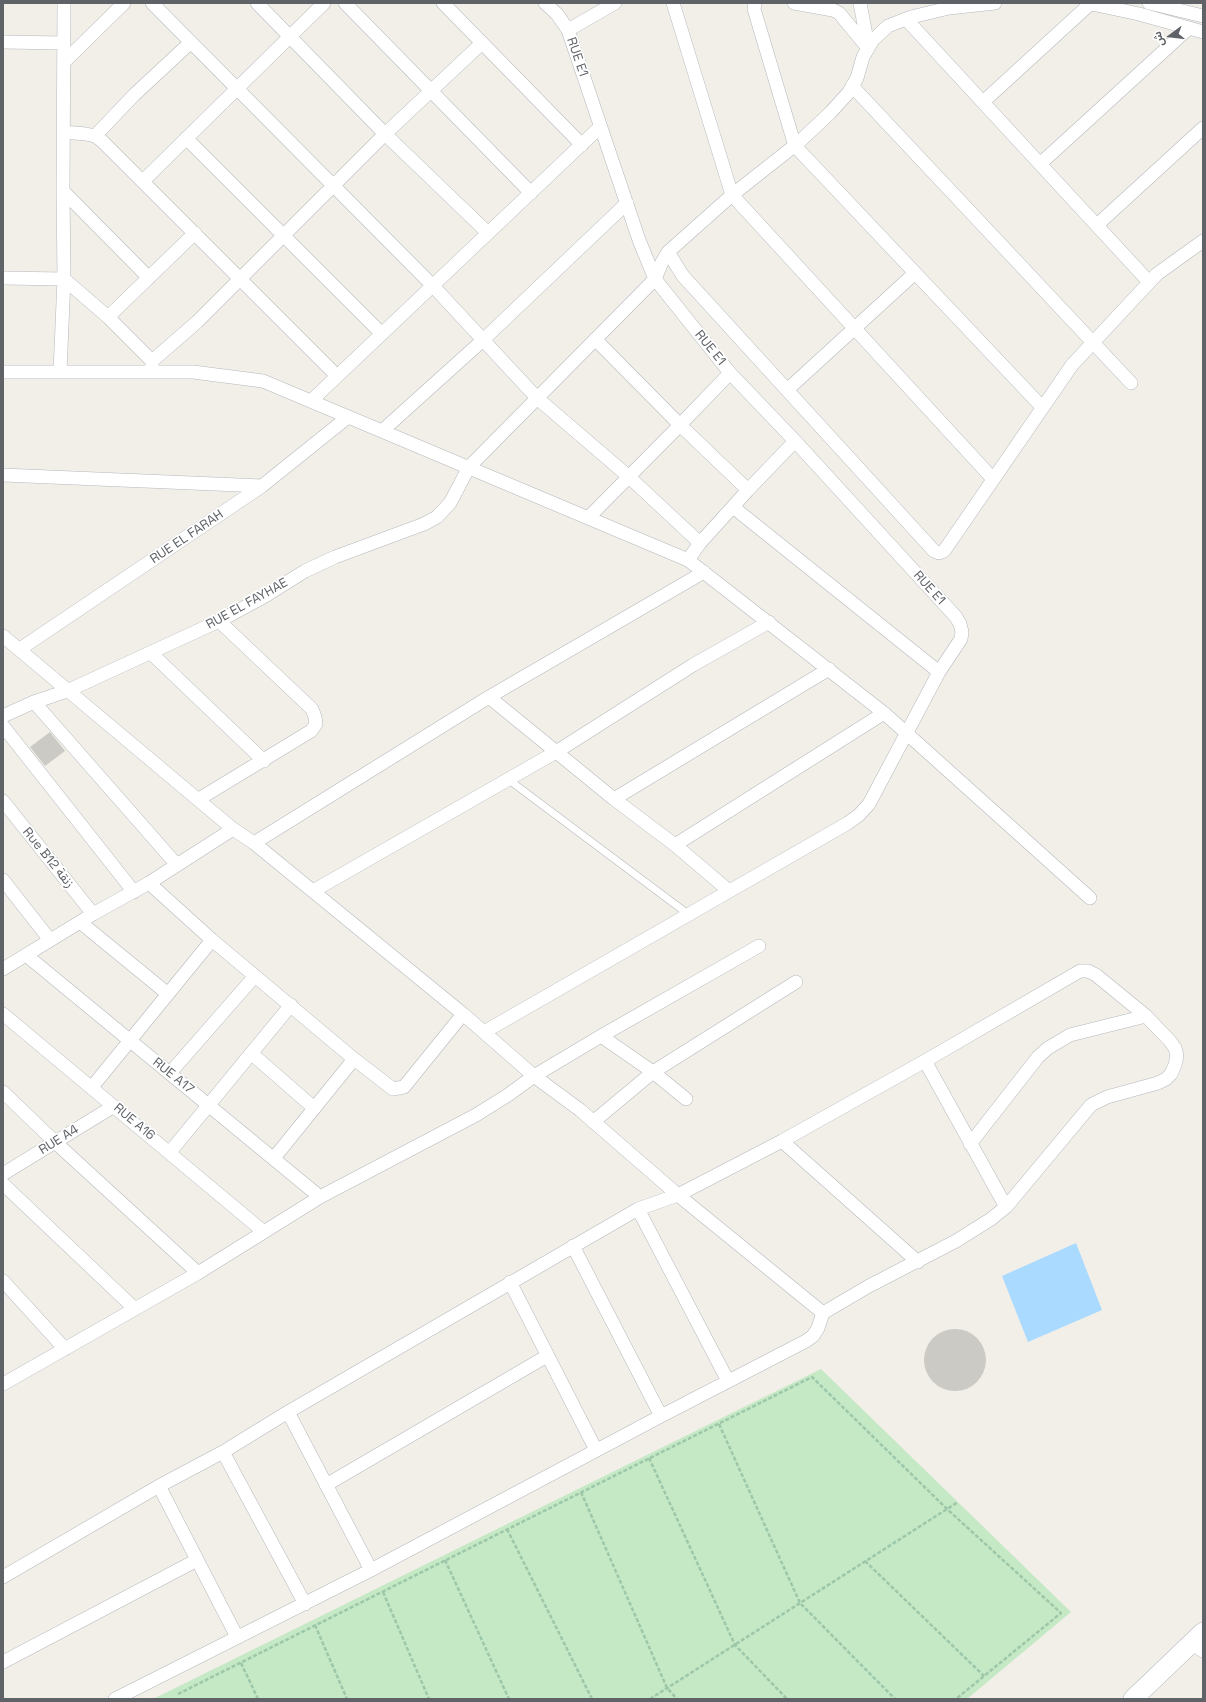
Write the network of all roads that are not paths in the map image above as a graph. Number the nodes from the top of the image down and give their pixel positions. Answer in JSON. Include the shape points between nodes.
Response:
{"nodes":[{"id":1,"x":64,"y":3,"type":"edge"},
{"id":2,"x":124,"y":3,"type":"edge"},
{"id":3,"x":152,"y":3,"type":"edge"},
{"id":4,"x":258,"y":3,"type":"edge"},
{"id":5,"x":324,"y":3,"type":"edge"},
{"id":6,"x":345,"y":3,"type":"edge"},
{"id":7,"x":443,"y":3,"type":"edge"},
{"id":8,"x":546,"y":3,"type":"edge"},
{"id":9,"x":615,"y":3,"type":"edge"},
{"id":10,"x":673,"y":3,"type":"edge"},
{"id":11,"x":755,"y":3,"type":"edge"},
{"id":12,"x":794,"y":3,"type":"edge"},
{"id":13,"x":860,"y":3,"type":"edge"},
{"id":14,"x":995,"y":3,"type":"edge"},
{"id":15,"x":1089,"y":3,"type":"edge"},
{"id":16,"x":1149,"y":3,"type":"edge"},
{"id":17,"x":1203,"y":16,"type":"edge"},
{"id":18,"x":906,"y":19,"type":"junction"},
{"id":19,"x":1189,"y":28,"type":"junction"},
{"id":20,"x":568,"y":30,"type":"junction"},
{"id":21,"x":1203,"y":32,"type":"edge"},
{"id":22,"x":290,"y":36,"type":"junction"},
{"id":23,"x":3,"y":42,"type":"edge"},
{"id":24,"x":191,"y":42,"type":"junction"},
{"id":25,"x":63,"y":43,"type":"junction"},
{"id":26,"x":482,"y":43,"type":"junction"},
{"id":27,"x":868,"y":48,"type":"junction"},
{"id":28,"x":64,"y":62,"type":"junction"},
{"id":29,"x":852,"y":86,"type":"junction"},
{"id":30,"x":237,"y":88,"type":"junction"},
{"id":31,"x":431,"y":90,"type":"junction"},
{"id":32,"x":983,"y":102,"type":"junction"},
{"id":33,"x":600,"y":127,"type":"junction"},
{"id":34,"x":1203,"y":128,"type":"edge"},
{"id":35,"x":63,"y":132,"type":"junction"},
{"id":36,"x":385,"y":134,"type":"junction"},
{"id":37,"x":96,"y":136,"type":"junction"},
{"id":38,"x":186,"y":138,"type":"junction"},
{"id":39,"x":582,"y":145,"type":"junction"},
{"id":40,"x":795,"y":146,"type":"junction"},
{"id":41,"x":1040,"y":164,"type":"junction"},
{"id":42,"x":143,"y":181,"type":"junction"},
{"id":43,"x":333,"y":186,"type":"junction"},
{"id":44,"x":63,"y":190,"type":"junction"},
{"id":45,"x":531,"y":193,"type":"junction"},
{"id":46,"x":732,"y":196,"type":"junction"},
{"id":47,"x":627,"y":203,"type":"junction"},
{"id":48,"x":1097,"y":225,"type":"junction"},
{"id":49,"x":195,"y":233,"type":"junction"},
{"id":50,"x":488,"y":233,"type":"junction"},
{"id":51,"x":283,"y":234,"type":"junction"},
{"id":52,"x":1203,"y":241,"type":"edge"},
{"id":53,"x":668,"y":252,"type":"junction"},
{"id":54,"x":915,"y":273,"type":"junction"},
{"id":55,"x":3,"y":278,"type":"edge"},
{"id":56,"x":149,"y":278,"type":"junction"},
{"id":57,"x":64,"y":279,"type":"junction"},
{"id":58,"x":655,"y":279,"type":"junction"},
{"id":59,"x":240,"y":280,"type":"junction"},
{"id":60,"x":1149,"y":282,"type":"junction"},
{"id":61,"x":433,"y":286,"type":"junction"},
{"id":62,"x":108,"y":317,"type":"junction"},
{"id":63,"x":855,"y":328,"type":"junction"},
{"id":64,"x":382,"y":334,"type":"junction"},
{"id":65,"x":594,"y":339,"type":"junction"},
{"id":66,"x":483,"y":340,"type":"junction"},
{"id":67,"x":1093,"y":342,"type":"junction"},
{"id":68,"x":152,"y":367,"type":"junction"},
{"id":69,"x":3,"y":372,"type":"edge"},
{"id":70,"x":60,"y":372,"type":"junction"},
{"id":71,"x":730,"y":372,"type":"junction"},
{"id":72,"x":337,"y":376,"type":"junction"},
{"id":73,"x":1132,"y":383,"type":"dead end"},
{"id":74,"x":787,"y":390,"type":"junction"},
{"id":75,"x":537,"y":398,"type":"junction"},
{"id":76,"x":311,"y":401,"type":"junction"},
{"id":77,"x":1042,"y":407,"type":"junction"},
{"id":78,"x":348,"y":417,"type":"junction"},
{"id":79,"x":680,"y":425,"type":"junction"},
{"id":80,"x":382,"y":431,"type":"junction"},
{"id":81,"x":795,"y":441,"type":"junction"},
{"id":82,"x":469,"y":468,"type":"junction"},
{"id":83,"x":3,"y":476,"type":"edge"},
{"id":84,"x":628,"y":476,"type":"junction"},
{"id":85,"x":993,"y":479,"type":"junction"},
{"id":86,"x":262,"y":486,"type":"junction"},
{"id":87,"x":748,"y":490,"type":"junction"},
{"id":88,"x":733,"y":507,"type":"junction"},
{"id":89,"x":588,"y":518,"type":"junction"},
{"id":90,"x":700,"y":543,"type":"junction"},
{"id":91,"x":688,"y":560,"type":"junction"},
{"id":92,"x":704,"y":572,"type":"junction"},
{"id":93,"x":219,"y":621,"type":"junction"},
{"id":94,"x":769,"y":622,"type":"junction"},
{"id":95,"x":3,"y":636,"type":"edge"},
{"id":96,"x":20,"y":649,"type":"junction"},
{"id":97,"x":151,"y":653,"type":"junction"},
{"id":98,"x":829,"y":668,"type":"junction"},
{"id":99,"x":939,"y":672,"type":"junction"},
{"id":100,"x":67,"y":691,"type":"junction"},
{"id":101,"x":489,"y":697,"type":"junction"},
{"id":102,"x":34,"y":702,"type":"junction"},
{"id":103,"x":884,"y":713,"type":"junction"},
{"id":104,"x":3,"y":716,"type":"edge"},
{"id":105,"x":3,"y":726,"type":"edge"},
{"id":106,"x":907,"y":733,"type":"junction"},
{"id":107,"x":556,"y":752,"type":"junction"},
{"id":108,"x":264,"y":761,"type":"junction"},
{"id":109,"x":509,"y":780,"type":"junction"},
{"id":110,"x":198,"y":799,"type":"junction"},
{"id":111,"x":614,"y":799,"type":"junction"},
{"id":112,"x":3,"y":801,"type":"edge"},
{"id":113,"x":233,"y":829,"type":"junction"},
{"id":114,"x":254,"y":843,"type":"junction"},
{"id":115,"x":675,"y":845,"type":"junction"},
{"id":116,"x":177,"y":865,"type":"junction"},
{"id":117,"x":3,"y":880,"type":"edge"},
{"id":118,"x":149,"y":883,"type":"junction"},
{"id":119,"x":728,"y":890,"type":"junction"},
{"id":120,"x":313,"y":891,"type":"junction"},
{"id":121,"x":134,"y":892,"type":"junction"},
{"id":122,"x":1090,"y":898,"type":"dead end"},
{"id":123,"x":93,"y":914,"type":"junction"},
{"id":124,"x":688,"y":914,"type":"junction"},
{"id":125,"x":80,"y":922,"type":"junction"},
{"id":126,"x":50,"y":940,"type":"junction"},
{"id":127,"x":212,"y":940,"type":"junction"},
{"id":128,"x":759,"y":946,"type":"dead end"},
{"id":129,"x":26,"y":955,"type":"junction"},
{"id":130,"x":3,"y":969,"type":"edge"},
{"id":131,"x":255,"y":976,"type":"junction"},
{"id":132,"x":796,"y":982,"type":"dead end"},
{"id":133,"x":168,"y":994,"type":"junction"},
{"id":134,"x":291,"y":1005,"type":"junction"},
{"id":135,"x":3,"y":1014,"type":"edge"},
{"id":136,"x":463,"y":1014,"type":"junction"},
{"id":137,"x":1146,"y":1016,"type":"junction"},
{"id":138,"x":484,"y":1032,"type":"junction"},
{"id":139,"x":601,"y":1036,"type":"junction"},
{"id":140,"x":129,"y":1040,"type":"junction"},
{"id":141,"x":251,"y":1053,"type":"junction"},
{"id":142,"x":354,"y":1059,"type":"junction"},
{"id":143,"x":925,"y":1061,"type":"junction"},
{"id":144,"x":653,"y":1072,"type":"junction"},
{"id":145,"x":170,"y":1073,"type":"junction"},
{"id":146,"x":534,"y":1076,"type":"junction"},
{"id":147,"x":92,"y":1087,"type":"junction"},
{"id":148,"x":3,"y":1092,"type":"edge"},
{"id":149,"x":686,"y":1099,"type":"dead end"},
{"id":150,"x":208,"y":1105,"type":"junction"},
{"id":151,"x":114,"y":1106,"type":"junction"},
{"id":152,"x":314,"y":1108,"type":"junction"},
{"id":153,"x":593,"y":1122,"type":"junction"},
{"id":154,"x":782,"y":1140,"type":"junction"},
{"id":155,"x":55,"y":1142,"type":"junction"},
{"id":156,"x":970,"y":1144,"type":"junction"},
{"id":157,"x":170,"y":1152,"type":"junction"},
{"id":158,"x":274,"y":1158,"type":"junction"},
{"id":159,"x":3,"y":1174,"type":"edge"},
{"id":160,"x":3,"y":1184,"type":"edge"},
{"id":161,"x":678,"y":1195,"type":"junction"},
{"id":162,"x":320,"y":1197,"type":"junction"},
{"id":163,"x":1006,"y":1207,"type":"junction"},
{"id":164,"x":638,"y":1209,"type":"junction"},
{"id":165,"x":264,"y":1232,"type":"junction"},
{"id":166,"x":573,"y":1246,"type":"junction"},
{"id":167,"x":918,"y":1262,"type":"junction"},
{"id":168,"x":198,"y":1273,"type":"junction"},
{"id":169,"x":3,"y":1281,"type":"edge"},
{"id":170,"x":510,"y":1282,"type":"junction"},
{"id":171,"x":135,"y":1309,"type":"junction"},
{"id":172,"x":823,"y":1313,"type":"junction"},
{"id":173,"x":65,"y":1349,"type":"junction"},
{"id":174,"x":547,"y":1356,"type":"junction"},
{"id":175,"x":728,"y":1381,"type":"junction"},
{"id":176,"x":3,"y":1384,"type":"edge"},
{"id":177,"x":288,"y":1412,"type":"junction"},
{"id":178,"x":660,"y":1416,"type":"junction"},
{"id":179,"x":596,"y":1450,"type":"junction"},
{"id":180,"x":223,"y":1452,"type":"junction"},
{"id":181,"x":326,"y":1485,"type":"junction"},
{"id":182,"x":159,"y":1486,"type":"junction"},
{"id":183,"x":198,"y":1560,"type":"junction"},
{"id":184,"x":371,"y":1570,"type":"junction"},
{"id":185,"x":3,"y":1577,"type":"edge"},
{"id":186,"x":305,"y":1604,"type":"junction"},
{"id":187,"x":237,"y":1637,"type":"junction"},
{"id":188,"x":1199,"y":1642,"type":"edge"},
{"id":189,"x":3,"y":1662,"type":"edge"},
{"id":190,"x":116,"y":1699,"type":"edge"},
{"id":191,"x":1133,"y":1699,"type":"edge"}],
"edges":[{"from":1,"to":25,"type":"street"},
{"from":2,"to":28,"type":"street"},
{"from":3,"to":24,"type":"street"},
{"from":4,"to":22,"type":"street"},
{"from":5,"to":22,"type":"street"},
{"from":6,"to":31,"type":"street"},
{"from":7,"to":26,"type":"street"},
{"from":8,"to":20,"type":"street","name":"RUE E1"},
{"from":9,"to":20,"type":"street"},
{"from":10,"to":46,"type":"street"},
{"from":11,"to":40,"type":"street","via":[[754,9]]},
{"from":12,"to":27,"type":"street","via":[[839,13]]},
{"from":13,"to":27,"type":"street"},
{"from":14,"to":18,"type":"street","via":[[949,8]]},
{"from":15,"to":19,"type":"street"},
{"from":15,"to":32,"type":"street"},
{"from":16,"to":17,"type":"street"},
{"from":18,"to":27,"type":"street","via":[[888,26]]},
{"from":18,"to":32,"type":"street"},
{"from":19,"to":21,"type":"street"},
{"from":19,"to":41,"type":"street"},
{"from":20,"to":33,"type":"street","name":"RUE E1"},
{"from":22,"to":30,"type":"street"},
{"from":22,"to":36,"type":"street"},
{"from":23,"to":25,"type":"street"},
{"from":24,"to":30,"type":"street"},
{"from":24,"to":37,"type":"street","via":[[134,95]]},
{"from":25,"to":28,"type":"street"},
{"from":26,"to":31,"type":"street"},
{"from":26,"to":39,"type":"street"},
{"from":27,"to":29,"type":"street"},
{"from":28,"to":35,"type":"street"},
{"from":29,"to":40,"type":"street","via":[[830,113]]},
{"from":29,"to":67,"type":"street"},
{"from":30,"to":38,"type":"street"},
{"from":30,"to":43,"type":"street"},
{"from":31,"to":36,"type":"street"},
{"from":31,"to":45,"type":"street"},
{"from":32,"to":41,"type":"street"},
{"from":33,"to":39,"type":"street"},
{"from":33,"to":47,"type":"street","name":"RUE E1"},
{"from":34,"to":48,"type":"street"},
{"from":35,"to":37,"type":"street"},
{"from":35,"to":44,"type":"street"},
{"from":36,"to":43,"type":"street"},
{"from":36,"to":50,"type":"street"},
{"from":37,"to":42,"type":"street"},
{"from":38,"to":42,"type":"street"},
{"from":38,"to":51,"type":"street"},
{"from":39,"to":45,"type":"street"},
{"from":40,"to":46,"type":"street"},
{"from":40,"to":54,"type":"street"},
{"from":41,"to":48,"type":"street"},
{"from":42,"to":49,"type":"street"},
{"from":43,"to":51,"type":"street"},
{"from":43,"to":61,"type":"street"},
{"from":44,"to":56,"type":"street"},
{"from":44,"to":57,"type":"street"},
{"from":45,"to":50,"type":"street"},
{"from":46,"to":53,"type":"street"},
{"from":46,"to":63,"type":"street"},
{"from":47,"to":58,"type":"street","name":"RUE E1"},
{"from":47,"to":66,"type":"street"},
{"from":48,"to":60,"type":"street"},
{"from":49,"to":56,"type":"street"},
{"from":49,"to":59,"type":"street"},
{"from":50,"to":61,"type":"street"},
{"from":51,"to":59,"type":"street"},
{"from":51,"to":64,"type":"street"},
{"from":52,"to":60,"type":"street"},
{"from":53,"to":58,"type":"street"},
{"from":53,"to":74,"type":"street","via":[[683,276]]},
{"from":54,"to":63,"type":"street"},
{"from":54,"to":77,"type":"street"},
{"from":55,"to":57,"type":"street"},
{"from":56,"to":62,"type":"street"},
{"from":57,"to":62,"type":"street"},
{"from":57,"to":70,"type":"street"},
{"from":58,"to":65,"type":"street","name":"RUE EL FAYHAE"},
{"from":58,"to":71,"type":"street","name":"RUE E1"},
{"from":59,"to":68,"type":"street"},
{"from":59,"to":72,"type":"street"},
{"from":60,"to":67,"type":"street"},
{"from":61,"to":64,"type":"street"},
{"from":61,"to":66,"type":"street"},
{"from":62,"to":68,"type":"street"},
{"from":63,"to":74,"type":"street"},
{"from":63,"to":85,"type":"street"},
{"from":64,"to":72,"type":"street"},
{"from":65,"to":75,"type":"street","name":"RUE EL FAYHAE"},
{"from":65,"to":79,"type":"street"},
{"from":66,"to":75,"type":"street"},
{"from":66,"to":80,"type":"street"},
{"from":67,"to":73,"type":"street"},
{"from":67,"to":77,"type":"street","via":[[1072,365]]},
{"from":68,"to":70,"type":"street"},
{"from":68,"to":76,"type":"street","via":[[263,381]]},
{"from":69,"to":70,"type":"street"},
{"from":71,"to":79,"type":"street"},
{"from":71,"to":81,"type":"street","name":"RUE E1"},
{"from":72,"to":76,"type":"street"},
{"from":74,"to":85,"type":"street","via":[[934,551],[944,551]]},
{"from":75,"to":82,"type":"street","name":"RUE EL FAYHAE"},
{"from":75,"to":84,"type":"street"},
{"from":76,"to":78,"type":"street"},
{"from":77,"to":85,"type":"street"},
{"from":78,"to":80,"type":"street"},
{"from":78,"to":86,"type":"street","name":"RUE EL FARAH"},
{"from":79,"to":84,"type":"street"},
{"from":79,"to":87,"type":"street"},
{"from":80,"to":82,"type":"street"},
{"from":81,"to":87,"type":"street"},
{"from":81,"to":99,"type":"street","name":"RUE E1","via":[[956,617],[962,632],[961,639]]},
{"from":82,"to":89,"type":"street"},
{"from":82,"to":93,"type":"street","name":"RUE EL FAYHAE","via":[[450,503],[436,517],[424,524],[317,565]]},
{"from":83,"to":86,"type":"street"},
{"from":84,"to":89,"type":"street"},
{"from":84,"to":90,"type":"street"},
{"from":86,"to":96,"type":"street","name":"RUE EL FARAH"},
{"from":87,"to":88,"type":"street"},
{"from":88,"to":90,"type":"street"},
{"from":88,"to":99,"type":"street"},
{"from":89,"to":91,"type":"street"},
{"from":90,"to":91,"type":"street"},
{"from":91,"to":92,"type":"street"},
{"from":92,"to":94,"type":"street"},
{"from":92,"to":101,"type":"street"},
{"from":93,"to":97,"type":"street","name":"RUE EL FAYHAE"},
{"from":93,"to":108,"type":"street","via":[[312,709],[316,717],[316,724],[311,731]]},
{"from":94,"to":98,"type":"street"},
{"from":94,"to":107,"type":"street","via":[[693,666]]},
{"from":95,"to":96,"type":"street"},
{"from":96,"to":100,"type":"street"},
{"from":97,"to":100,"type":"street","name":"RUE EL FAYHAE"},
{"from":97,"to":108,"type":"street"},
{"from":98,"to":103,"type":"street"},
{"from":98,"to":111,"type":"street"},
{"from":99,"to":106,"type":"street"},
{"from":100,"to":102,"type":"street","name":"RUE EL FAYHAE"},
{"from":100,"to":110,"type":"street"},
{"from":101,"to":107,"type":"street"},
{"from":101,"to":114,"type":"street"},
{"from":102,"to":104,"type":"street","name":"RUE EL FAYHAE"},
{"from":102,"to":116,"type":"street"},
{"from":103,"to":106,"type":"street"},
{"from":103,"to":115,"type":"street"},
{"from":105,"to":121,"type":"street"},
{"from":106,"to":119,"type":"street","via":[[869,804],[859,814],[848,823]]},
{"from":106,"to":122,"type":"street"},
{"from":107,"to":109,"type":"street"},
{"from":107,"to":111,"type":"street"},
{"from":108,"to":110,"type":"street"},
{"from":109,"to":120,"type":"street"},
{"from":109,"to":124,"type":"lane"},
{"from":110,"to":113,"type":"street"},
{"from":111,"to":115,"type":"street"},
{"from":112,"to":123,"type":"street","name":"Rue B12 زنقة"},
{"from":113,"to":114,"type":"street"},
{"from":113,"to":116,"type":"street"},
{"from":114,"to":120,"type":"street"},
{"from":115,"to":119,"type":"street"},
{"from":116,"to":118,"type":"street"},
{"from":117,"to":126,"type":"street"},
{"from":118,"to":121,"type":"street"},
{"from":118,"to":127,"type":"street"},
{"from":119,"to":124,"type":"street"},
{"from":120,"to":136,"type":"street"},
{"from":121,"to":123,"type":"street"},
{"from":123,"to":125,"type":"street"},
{"from":124,"to":138,"type":"street"},
{"from":125,"to":126,"type":"street"},
{"from":125,"to":133,"type":"street"},
{"from":126,"to":129,"type":"street"},
{"from":127,"to":131,"type":"street"},
{"from":127,"to":133,"type":"street"},
{"from":128,"to":139,"type":"street"},
{"from":129,"to":130,"type":"street"},
{"from":129,"to":140,"type":"street","name":"RUE A17"},
{"from":131,"to":134,"type":"street"},
{"from":131,"to":145,"type":"street"},
{"from":132,"to":144,"type":"street"},
{"from":133,"to":140,"type":"street"},
{"from":134,"to":141,"type":"street"},
{"from":134,"to":142,"type":"street"},
{"from":135,"to":147,"type":"street","name":"RUE A16"},
{"from":136,"to":138,"type":"street"},
{"from":136,"to":142,"type":"street","via":[[404,1087],[393,1089]]},
{"from":137,"to":143,"type":"street","via":[[1096,975],[1080,970]]},
{"from":137,"to":156,"type":"street","via":[[1070,1035],[1048,1048],[1038,1057]]},
{"from":137,"to":163,"type":"street","via":[[1175,1048],[1176,1061],[1171,1074],[1158,1083],[1107,1097],[1091,1105]]},
{"from":138,"to":146,"type":"street"},
{"from":139,"to":144,"type":"street"},
{"from":139,"to":146,"type":"street"},
{"from":140,"to":145,"type":"street","name":"RUE A17"},
{"from":140,"to":147,"type":"street"},
{"from":141,"to":150,"type":"street"},
{"from":141,"to":152,"type":"street"},
{"from":142,"to":152,"type":"street"},
{"from":143,"to":154,"type":"street"},
{"from":143,"to":156,"type":"street"},
{"from":144,"to":149,"type":"street"},
{"from":144,"to":153,"type":"street"},
{"from":145,"to":150,"type":"street","name":"RUE A17"},
{"from":146,"to":153,"type":"street"},
{"from":146,"to":162,"type":"street","via":[[476,1115]]},
{"from":147,"to":151,"type":"street","name":"RUE A16"},
{"from":148,"to":155,"type":"street"},
{"from":150,"to":157,"type":"street"},
{"from":150,"to":158,"type":"street","name":"RUE A17"},
{"from":151,"to":155,"type":"street","name":"RUE A4"},
{"from":151,"to":157,"type":"street","name":"RUE A16"},
{"from":152,"to":158,"type":"street"},
{"from":153,"to":161,"type":"street"},
{"from":154,"to":161,"type":"street"},
{"from":154,"to":167,"type":"street"},
{"from":155,"to":159,"type":"street","name":"RUE A4"},
{"from":155,"to":168,"type":"street"},
{"from":156,"to":163,"type":"street"},
{"from":157,"to":165,"type":"street","name":"RUE A16"},
{"from":158,"to":162,"type":"street","name":"RUE A17"},
{"from":160,"to":171,"type":"street"},
{"from":161,"to":164,"type":"street"},
{"from":161,"to":172,"type":"street"},
{"from":162,"to":165,"type":"street"},
{"from":163,"to":167,"type":"street","via":[[975,1230]]},
{"from":164,"to":166,"type":"street"},
{"from":164,"to":175,"type":"street"},
{"from":165,"to":168,"type":"street"},
{"from":166,"to":170,"type":"street"},
{"from":166,"to":178,"type":"street"},
{"from":167,"to":172,"type":"street","via":[[869,1286]]},
{"from":168,"to":171,"type":"street"},
{"from":169,"to":173,"type":"street"},
{"from":170,"to":174,"type":"street"},
{"from":170,"to":177,"type":"street"},
{"from":171,"to":173,"type":"street"},
{"from":172,"to":175,"type":"street","via":[[813,1336]]},
{"from":173,"to":176,"type":"street"},
{"from":174,"to":179,"type":"street"},
{"from":174,"to":181,"type":"street"},
{"from":175,"to":178,"type":"street"},
{"from":177,"to":180,"type":"street"},
{"from":177,"to":181,"type":"street"},
{"from":178,"to":179,"type":"street"},
{"from":179,"to":184,"type":"street"},
{"from":180,"to":182,"type":"street"},
{"from":180,"to":186,"type":"street"},
{"from":181,"to":184,"type":"street"},
{"from":182,"to":183,"type":"street"},
{"from":182,"to":185,"type":"street"},
{"from":183,"to":187,"type":"street"},
{"from":183,"to":189,"type":"street"},
{"from":184,"to":186,"type":"street"},
{"from":186,"to":187,"type":"street"},
{"from":187,"to":190,"type":"street"},
{"from":188,"to":191,"type":"street"}]}
